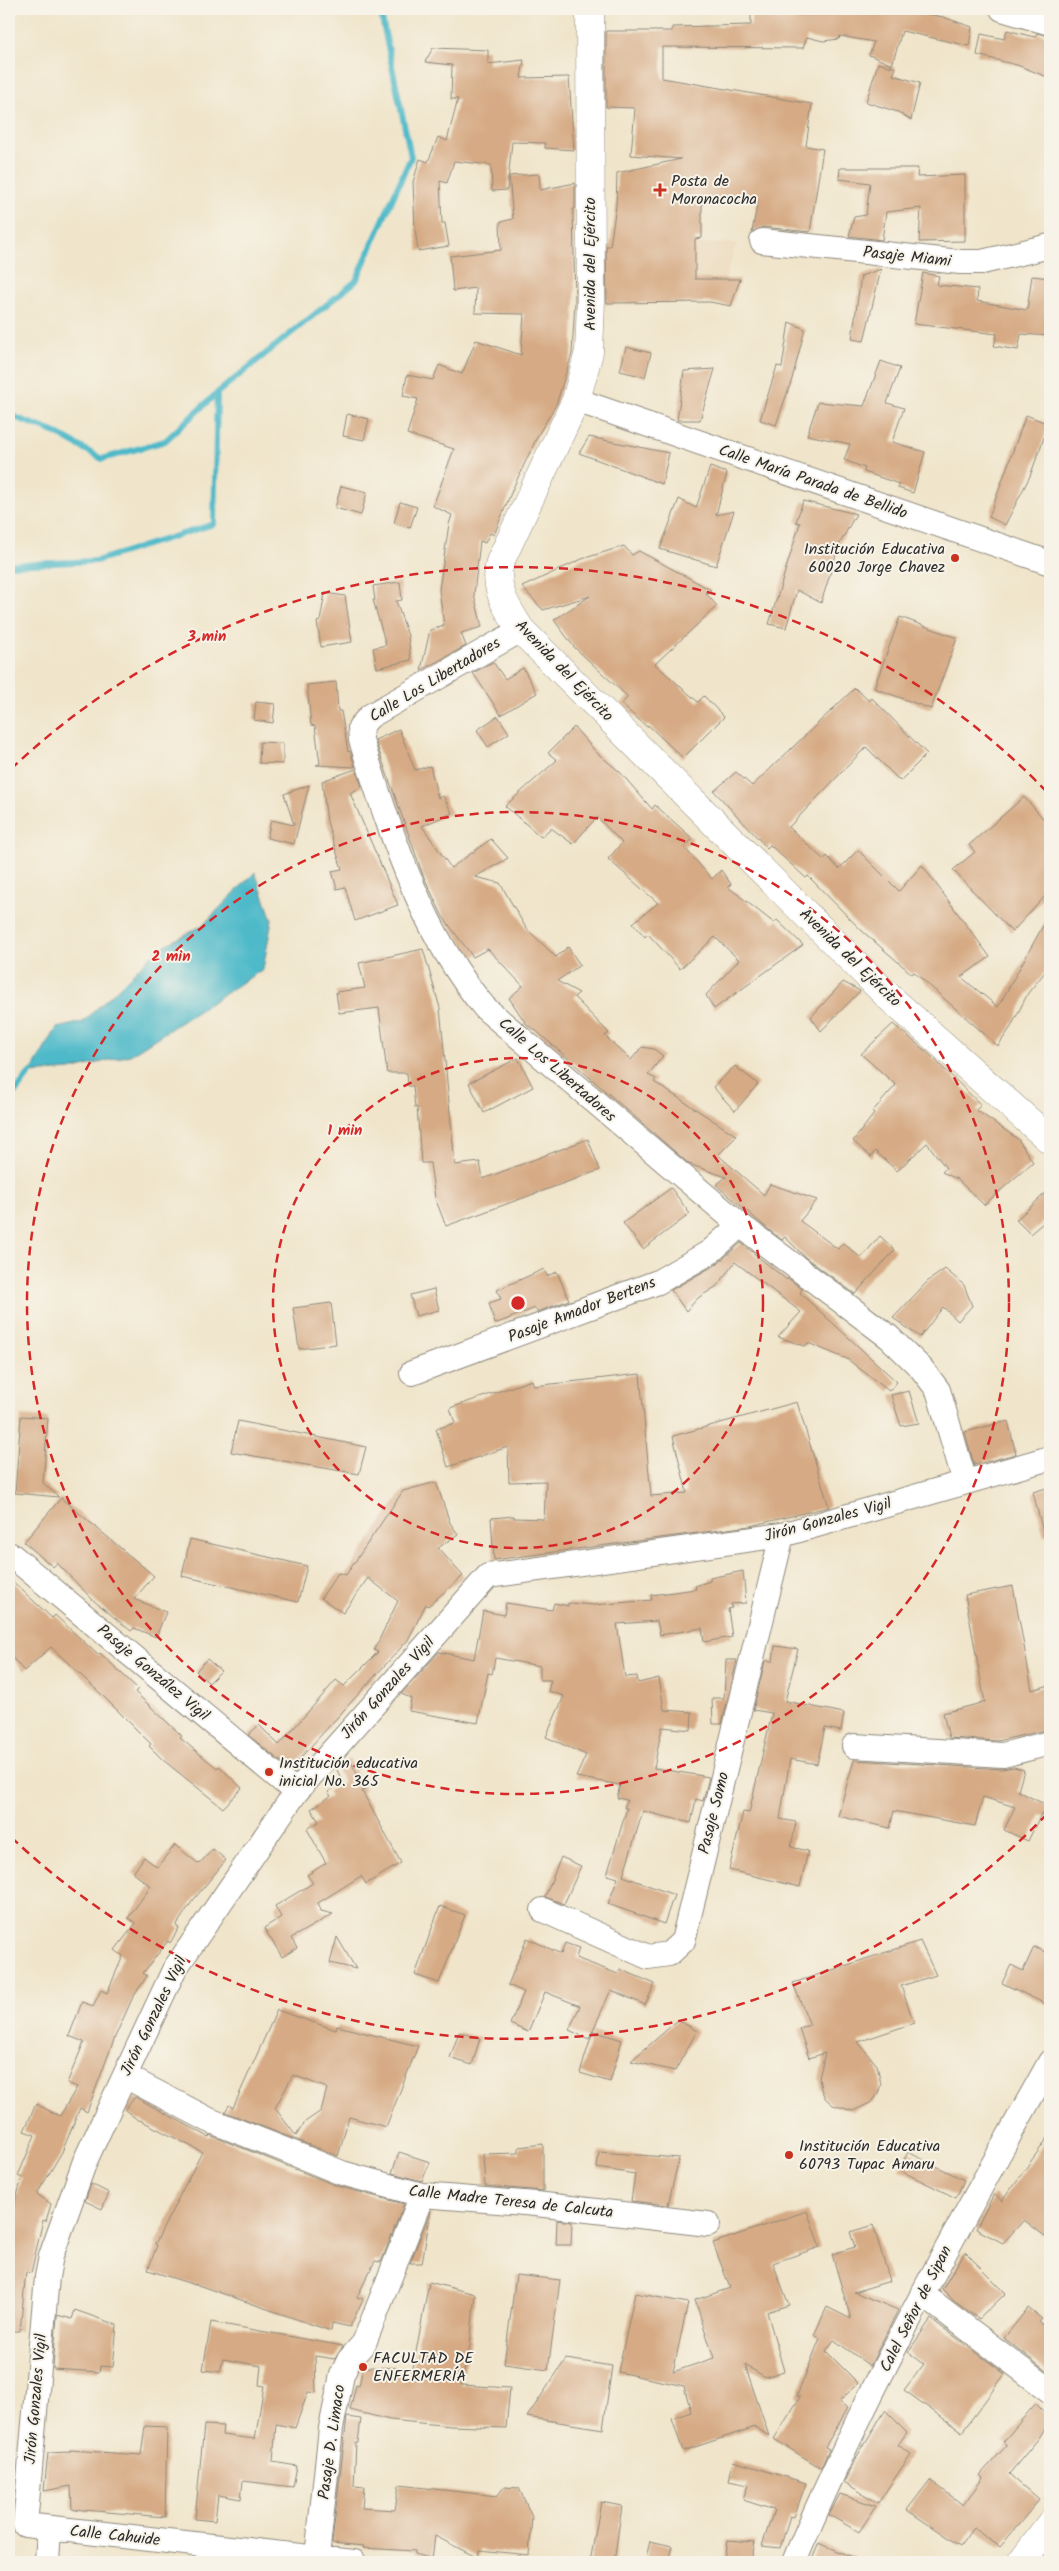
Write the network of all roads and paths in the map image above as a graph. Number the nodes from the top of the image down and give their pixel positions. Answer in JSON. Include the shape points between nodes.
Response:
{"nodes":[{"id":1,"x":590,"y":9,"type":"edge"},
{"id":2,"x":1002,"y":9,"type":"edge"},
{"id":3,"x":1050,"y":23,"type":"edge"},
{"id":4,"x":762,"y":241,"type":"dead end"},
{"id":5,"x":1050,"y":246,"type":"edge"},
{"id":6,"x":576,"y":400,"type":"junction"},
{"id":7,"x":1050,"y":563,"type":"edge"},
{"id":8,"x":521,"y":630,"type":"junction"},
{"id":9,"x":1050,"y":1140,"type":"edge"},
{"id":10,"x":740,"y":1225,"type":"junction"},
{"id":11,"x":412,"y":1373,"type":"dead end"},
{"id":12,"x":1050,"y":1458,"type":"edge"},
{"id":13,"x":965,"y":1482,"type":"junction"},
{"id":14,"x":782,"y":1535,"type":"junction"},
{"id":15,"x":11,"y":1555,"type":"dead end"},
{"id":16,"x":1050,"y":1743,"type":"edge"},
{"id":17,"x":854,"y":1746,"type":"dead end"},
{"id":18,"x":296,"y":1792,"type":"junction"},
{"id":19,"x":543,"y":1910,"type":"dead end"},
{"id":20,"x":1050,"y":2062,"type":"edge"},
{"id":21,"x":125,"y":2076,"type":"junction"},
{"id":22,"x":422,"y":2195,"type":"junction"},
{"id":23,"x":708,"y":2224,"type":"dead end"},
{"id":24,"x":922,"y":2294,"type":"junction"},
{"id":25,"x":1050,"y":2391,"type":"edge"},
{"id":26,"x":25,"y":2524,"type":"joint"},
{"id":27,"x":1050,"y":2524,"type":"edge"},
{"id":28,"x":50,"y":2529,"type":"junction"},
{"id":29,"x":317,"y":2558,"type":"junction"},
{"id":30,"x":47,"y":2562,"type":"edge"},
{"id":31,"x":354,"y":2562,"type":"edge"},
{"id":32,"x":794,"y":2562,"type":"edge"},
{"id":33,"x":1020,"y":2562,"type":"edge"}],
"edges":[{"from":1,"to":6,"type":"main road","name":"Avenida del Ejército","via":[[591,301],[588,352]]},
{"from":2,"to":3,"type":"street"},
{"from":4,"to":5,"type":"street","name":"Pasaje Miami","via":[[960,262],[982,262]]},
{"from":6,"to":7,"type":"street","name":"Calle María Parada de Bellido"},
{"from":6,"to":8,"type":"main road","name":"Avenida del Ejército","via":[[497,574],[507,609]]},
{"from":8,"to":9,"type":"main road","name":"Avenida del Ejército","via":[[890,998]]},
{"from":8,"to":10,"type":"street","name":"Calle Los Libertadores","via":[[370,716],[360,727],[361,740],[398,853],[410,883],[464,983],[485,1008]]},
{"from":10,"to":11,"type":"street","name":"Pasaje Amador Bertens","via":[[710,1252],[658,1282]]},
{"from":10,"to":13,"type":"street","name":"Calle Los Libertadores","via":[[889,1337],[921,1368],[938,1390]]},
{"from":12,"to":13,"type":"street","name":"Jirón Gonzales Vigil"},
{"from":13,"to":14,"type":"street","name":"Jirón Gonzales Vigil"},
{"from":14,"to":18,"type":"street","name":"Jirón Gonzales Vigil","via":[[488,1576]]},
{"from":14,"to":19,"type":"street","name":"Pasaje Somo","via":[[683,1940],[669,1954],[648,1957]]},
{"from":15,"to":18,"type":"street","name":"Pasaje González Vigil"},
{"from":16,"to":17,"type":"street","via":[[1003,1755]]},
{"from":18,"to":21,"type":"street","name":"Jirón Gonzales Vigil","via":[[174,1970]]},
{"from":20,"to":24,"type":"street","name":"Calel Señor de Sipan"},
{"from":21,"to":22,"type":"street","name":"Calle Madre Teresa de Calcuta","via":[[209,2120],[342,2173]]},
{"from":21,"to":26,"type":"street","name":"Jirón Gonzales Vigil","via":[[85,2161],[51,2256]]},
{"from":22,"to":23,"type":"street","name":"Calle Madre Teresa de Calcuta","via":[[536,2204]]},
{"from":22,"to":29,"type":"street","name":"Pasaje D. Limaco","via":[[364,2343],[349,2360],[342,2376],[331,2428]]},
{"from":24,"to":25,"type":"street"},
{"from":24,"to":32,"type":"street","name":"Calel Señor de Sipan","via":[[823,2493]]},
{"from":26,"to":28,"type":"street","name":"Calle Cahuide"},
{"from":27,"to":33,"type":"main road"},
{"from":28,"to":29,"type":"street","name":"Calle Cahuide"},
{"from":28,"to":30,"type":"street"},
{"from":29,"to":31,"type":"street","name":"Calle Cahuide"}]}
